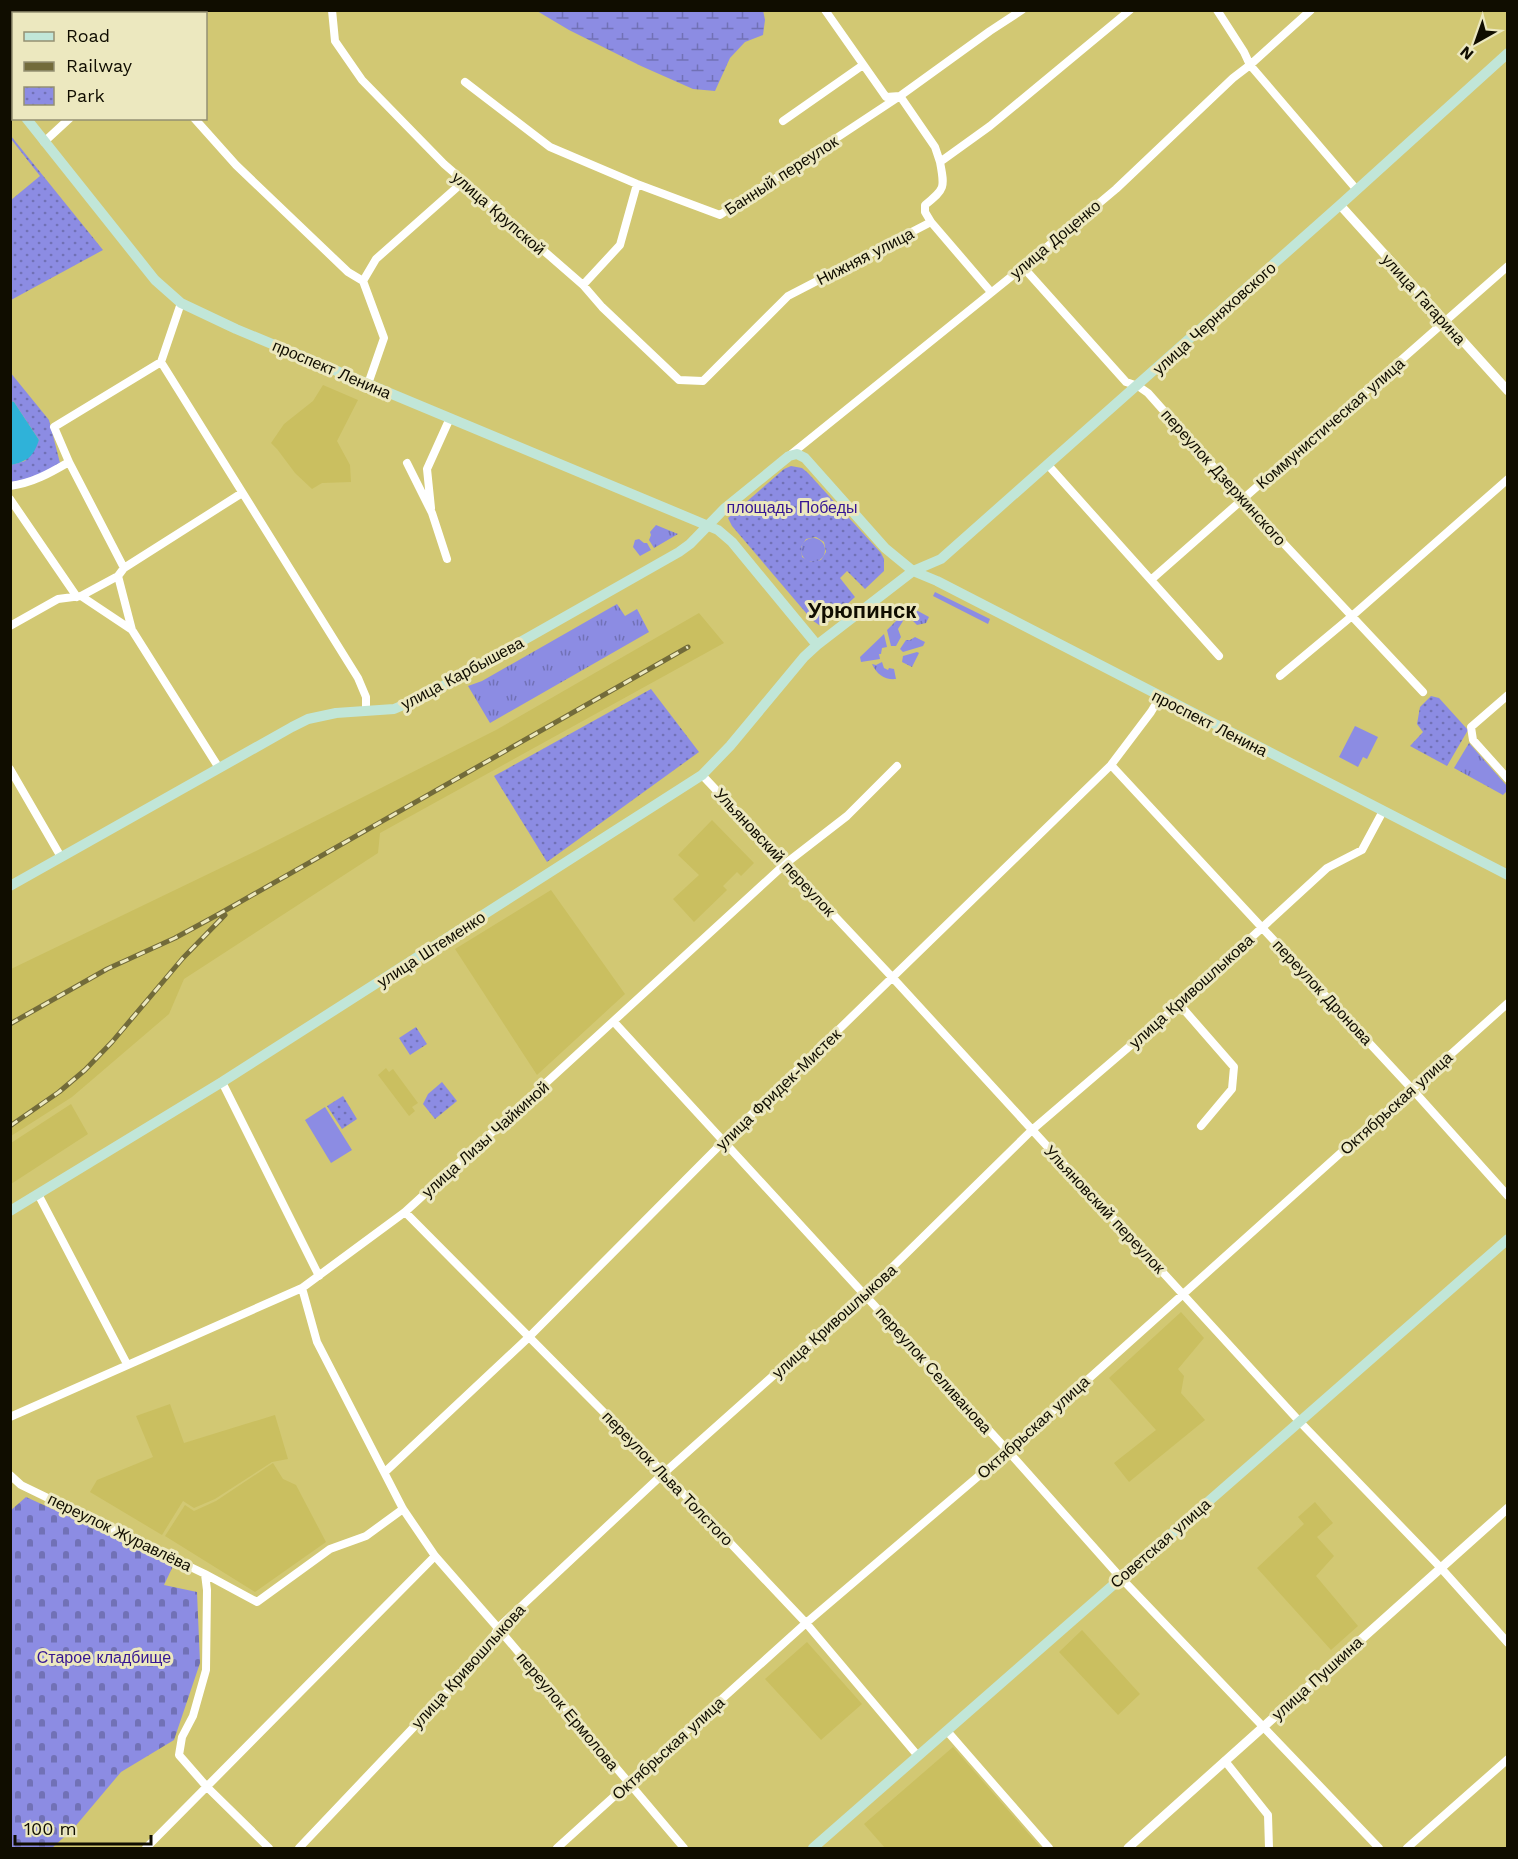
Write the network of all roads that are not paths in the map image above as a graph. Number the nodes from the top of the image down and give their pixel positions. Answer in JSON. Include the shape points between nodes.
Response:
{"nodes":[{"id":1,"x":332,"y":10,"type":"edge"},
{"id":2,"x":825,"y":10,"type":"edge"},
{"id":3,"x":1022,"y":10,"type":"edge"},
{"id":4,"x":1130,"y":10,"type":"edge"},
{"id":5,"x":1216,"y":10,"type":"edge"},
{"id":6,"x":1311,"y":10,"type":"edge"},
{"id":7,"x":1508,"y":53,"type":"edge"},
{"id":8,"x":863,"y":65,"type":"junction"},
{"id":9,"x":1250,"y":65,"type":"junction"},
{"id":10,"x":465,"y":82,"type":"dead end"},
{"id":11,"x":900,"y":96,"type":"junction"},
{"id":12,"x":28,"y":120,"type":"edge"},
{"id":13,"x":68,"y":120,"type":"edge"},
{"id":14,"x":196,"y":120,"type":"edge"},
{"id":15,"x":783,"y":121,"type":"dead end"},
{"id":16,"x":44,"y":142,"type":"junction"},
{"id":17,"x":940,"y":162,"type":"junction"},
{"id":18,"x":463,"y":182,"type":"junction"},
{"id":19,"x":637,"y":184,"type":"junction"},
{"id":20,"x":1357,"y":190,"type":"junction"},
{"id":21,"x":1340,"y":206,"type":"junction"},
{"id":22,"x":931,"y":222,"type":"junction"},
{"id":23,"x":1508,"y":266,"type":"edge"},
{"id":24,"x":1023,"y":267,"type":"junction"},
{"id":25,"x":363,"y":281,"type":"junction"},
{"id":26,"x":583,"y":285,"type":"junction"},
{"id":27,"x":991,"y":292,"type":"junction"},
{"id":28,"x":181,"y":303,"type":"junction"},
{"id":29,"x":1445,"y":323,"type":"junction"},
{"id":30,"x":161,"y":362,"type":"junction"},
{"id":31,"x":703,"y":381,"type":"joint"},
{"id":32,"x":368,"y":384,"type":"junction"},
{"id":33,"x":1138,"y":386,"type":"junction"},
{"id":34,"x":1508,"y":391,"type":"edge"},
{"id":35,"x":450,"y":418,"type":"junction"},
{"id":36,"x":789,"y":456,"type":"junction"},
{"id":37,"x":69,"y":462,"type":"junction"},
{"id":38,"x":407,"y":463,"type":"dead end"},
{"id":39,"x":1048,"y":465,"type":"junction"},
{"id":40,"x":1508,"y":479,"type":"edge"},
{"id":41,"x":10,"y":486,"type":"edge"},
{"id":42,"x":242,"y":494,"type":"junction"},
{"id":43,"x":10,"y":499,"type":"edge"},
{"id":44,"x":1242,"y":499,"type":"junction"},
{"id":45,"x":432,"y":513,"type":"junction"},
{"id":46,"x":708,"y":525,"type":"junction"},
{"id":47,"x":447,"y":559,"type":"dead end"},
{"id":48,"x":124,"y":568,"type":"junction"},
{"id":49,"x":913,"y":571,"type":"junction"},
{"id":50,"x":118,"y":576,"type":"junction"},
{"id":51,"x":1152,"y":579,"type":"junction"},
{"id":52,"x":79,"y":597,"type":"junction"},
{"id":53,"x":1352,"y":616,"type":"junction"},
{"id":54,"x":10,"y":626,"type":"edge"},
{"id":55,"x":132,"y":630,"type":"junction"},
{"id":56,"x":817,"y":645,"type":"junction"},
{"id":57,"x":1219,"y":656,"type":"dead end"},
{"id":58,"x":1280,"y":676,"type":"dead end"},
{"id":59,"x":1423,"y":692,"type":"dead end"},
{"id":60,"x":1508,"y":695,"type":"edge"},
{"id":61,"x":1160,"y":697,"type":"junction"},
{"id":62,"x":366,"y":711,"type":"junction"},
{"id":63,"x":1112,"y":765,"type":"junction"},
{"id":64,"x":897,"y":766,"type":"dead end"},
{"id":65,"x":219,"y":768,"type":"junction"},
{"id":66,"x":10,"y":769,"type":"edge"},
{"id":67,"x":702,"y":775,"type":"junction"},
{"id":68,"x":1508,"y":779,"type":"edge"},
{"id":69,"x":1383,"y":811,"type":"junction"},
{"id":70,"x":61,"y":857,"type":"junction"},
{"id":71,"x":785,"y":864,"type":"junction"},
{"id":72,"x":1508,"y":875,"type":"edge"},
{"id":73,"x":10,"y":886,"type":"edge"},
{"id":74,"x":1263,"y":927,"type":"junction"},
{"id":75,"x":892,"y":977,"type":"junction"},
{"id":76,"x":1508,"y":1003,"type":"edge"},
{"id":77,"x":1179,"y":1004,"type":"junction"},
{"id":78,"x":614,"y":1022,"type":"junction"},
{"id":79,"x":222,"y":1082,"type":"junction"},
{"id":80,"x":1412,"y":1089,"type":"junction"},
{"id":81,"x":1201,"y":1126,"type":"dead end"},
{"id":82,"x":1032,"y":1130,"type":"junction"},
{"id":83,"x":724,"y":1141,"type":"junction"},
{"id":84,"x":38,"y":1194,"type":"junction"},
{"id":85,"x":1508,"y":1196,"type":"edge"},
{"id":86,"x":10,"y":1211,"type":"edge"},
{"id":87,"x":405,"y":1212,"type":"junction"},
{"id":88,"x":1508,"y":1239,"type":"edge"},
{"id":89,"x":319,"y":1276,"type":"junction"},
{"id":90,"x":302,"y":1288,"type":"junction"},
{"id":91,"x":1183,"y":1293,"type":"junction"},
{"id":92,"x":865,"y":1294,"type":"junction"},
{"id":93,"x":530,"y":1337,"type":"junction"},
{"id":94,"x":127,"y":1364,"type":"junction"},
{"id":95,"x":10,"y":1417,"type":"edge"},
{"id":96,"x":1299,"y":1421,"type":"junction"},
{"id":97,"x":1008,"y":1451,"type":"junction"},
{"id":98,"x":385,"y":1472,"type":"junction"},
{"id":99,"x":664,"y":1473,"type":"junction"},
{"id":100,"x":10,"y":1475,"type":"edge"},
{"id":101,"x":1508,"y":1508,"type":"edge"},
{"id":102,"x":403,"y":1509,"type":"junction"},
{"id":103,"x":435,"y":1556,"type":"junction"},
{"id":104,"x":1440,"y":1567,"type":"junction"},
{"id":105,"x":206,"y":1574,"type":"junction"},
{"id":106,"x":1121,"y":1578,"type":"junction"},
{"id":107,"x":806,"y":1623,"type":"junction"},
{"id":108,"x":498,"y":1628,"type":"junction"},
{"id":109,"x":1508,"y":1643,"type":"edge"},
{"id":110,"x":1262,"y":1727,"type":"junction"},
{"id":111,"x":947,"y":1731,"type":"junction"},
{"id":112,"x":918,"y":1756,"type":"junction"},
{"id":113,"x":1508,"y":1760,"type":"edge"},
{"id":114,"x":1225,"y":1761,"type":"junction"},
{"id":115,"x":629,"y":1783,"type":"junction"},
{"id":116,"x":207,"y":1787,"type":"junction"},
{"id":117,"x":146,"y":1848,"type":"edge"},
{"id":118,"x":269,"y":1848,"type":"edge"},
{"id":119,"x":299,"y":1848,"type":"edge"},
{"id":120,"x":557,"y":1848,"type":"edge"},
{"id":121,"x":684,"y":1848,"type":"edge"},
{"id":122,"x":813,"y":1848,"type":"edge"},
{"id":123,"x":1049,"y":1848,"type":"edge"},
{"id":124,"x":1128,"y":1848,"type":"edge"},
{"id":125,"x":1269,"y":1848,"type":"edge"},
{"id":126,"x":1378,"y":1848,"type":"edge"},
{"id":127,"x":1407,"y":1848,"type":"edge"}],
"edges":[{"from":1,"to":18,"type":"street","name":"улица Крупской","via":[[335,41],[362,80]]},
{"from":2,"to":8,"type":"street"},
{"from":3,"to":11,"type":"street","name":"Банный переулок"},
{"from":4,"to":17,"type":"street","via":[[990,126]]},
{"from":5,"to":9,"type":"street"},
{"from":6,"to":9,"type":"street","name":"улица Доценко"},
{"from":7,"to":20,"type":"main road","name":"улица Черняховского"},
{"from":8,"to":11,"type":"street","via":[[886,97]]},
{"from":8,"to":15,"type":"street"},
{"from":9,"to":20,"type":"street"},
{"from":9,"to":24,"type":"street","name":"улица Доценко","via":[[1116,189]]},
{"from":10,"to":19,"type":"street","name":"Банный переулок","via":[[550,147]]},
{"from":11,"to":17,"type":"street","via":[[935,147]]},
{"from":11,"to":19,"type":"street","name":"Банный переулок","via":[[720,215]]},
{"from":12,"to":16,"type":"main road","name":"проспект Ленина"},
{"from":13,"to":16,"type":"street"},
{"from":14,"to":25,"type":"street","via":[[245,173],[348,272]]},
{"from":16,"to":28,"type":"main road","name":"проспект Ленина","via":[[143,266]]},
{"from":17,"to":22,"type":"street","name":"Нижняя улица","via":[[943,185],[940,193],[925,205]]},
{"from":18,"to":25,"type":"street","via":[[376,260]]},
{"from":18,"to":26,"type":"street","name":"улица Крупской"},
{"from":19,"to":26,"type":"street","via":[[621,244]]},
{"from":20,"to":21,"type":"main road","name":"улица Черняховского"},
{"from":21,"to":29,"type":"street","name":"улица Гагарина"},
{"from":21,"to":33,"type":"main road","name":"улица Черняховского"},
{"from":22,"to":27,"type":"street"},
{"from":22,"to":31,"type":"street","name":"Нижняя улица","via":[[789,296]]},
{"from":23,"to":29,"type":"street","name":"Коммунистическая улица"},
{"from":24,"to":27,"type":"street","name":"улица Доценко"},
{"from":24,"to":33,"type":"street","name":"переулок Дзержинского","via":[[1126,382]]},
{"from":25,"to":32,"type":"street","via":[[384,338]]},
{"from":26,"to":31,"type":"street","name":"улица Крупской","via":[[679,380]]},
{"from":27,"to":36,"type":"street","name":"улица Доценко"},
{"from":28,"to":30,"type":"street"},
{"from":28,"to":32,"type":"main road","name":"проспект Ленина"},
{"from":29,"to":34,"type":"street","name":"улица Гагарина"},
{"from":29,"to":44,"type":"street","name":"Коммунистическая улица"},
{"from":30,"to":37,"type":"street","via":[[54,427]]},
{"from":30,"to":42,"type":"street"},
{"from":32,"to":35,"type":"main road","name":"проспект Ленина"},
{"from":33,"to":39,"type":"main road","name":"улица Черняховского"},
{"from":33,"to":44,"type":"street","name":"переулок Дзержинского"},
{"from":35,"to":45,"type":"street","via":[[427,469]]},
{"from":35,"to":46,"type":"main road","name":"проспект Ленина"},
{"from":36,"to":46,"type":"main road"},
{"from":36,"to":49,"type":"main road","via":[[805,458],[885,548]]},
{"from":37,"to":41,"type":"street","via":[[46,476]]},
{"from":37,"to":48,"type":"street"},
{"from":38,"to":45,"type":"street"},
{"from":39,"to":49,"type":"main road","name":"улица Черняховского","via":[[941,559]]},
{"from":39,"to":51,"type":"street"},
{"from":40,"to":53,"type":"street"},
{"from":42,"to":48,"type":"street"},
{"from":42,"to":62,"type":"street","via":[[358,678],[366,697]]},
{"from":43,"to":52,"type":"street"},
{"from":44,"to":51,"type":"street","name":"Коммунистическая улица"},
{"from":44,"to":53,"type":"street","name":"переулок Дзержинского"},
{"from":45,"to":47,"type":"street"},
{"from":46,"to":56,"type":"main road","via":[[732,542]]},
{"from":46,"to":62,"type":"main road","name":"улица Карбышева","via":[[679,552],[427,695],[394,709]]},
{"from":48,"to":50,"type":"street"},
{"from":49,"to":56,"type":"main road"},
{"from":49,"to":61,"type":"main road","name":"проспект Ленина"},
{"from":50,"to":52,"type":"street"},
{"from":50,"to":55,"type":"street"},
{"from":51,"to":57,"type":"street"},
{"from":52,"to":54,"type":"street","via":[[58,599]]},
{"from":52,"to":55,"type":"street"},
{"from":53,"to":58,"type":"street"},
{"from":53,"to":59,"type":"street","name":"переулок Дзержинского"},
{"from":55,"to":65,"type":"street"},
{"from":56,"to":67,"type":"main road","name":"улица Штеменко"},
{"from":60,"to":68,"type":"street","via":[[1471,728],[1473,740]]},
{"from":61,"to":63,"type":"street","name":"улица Фридек-Мистек"},
{"from":61,"to":69,"type":"main road","name":"проспект Ленина"},
{"from":62,"to":65,"type":"main road","name":"улица Карбышева","via":[[308,719]]},
{"from":63,"to":74,"type":"street","name":"переулок Дронова"},
{"from":63,"to":75,"type":"street","name":"улица Фридек-Мистек"},
{"from":64,"to":71,"type":"street","name":"улица Лизы Чайкиной","via":[[847,816]]},
{"from":65,"to":70,"type":"main road","name":"улица Карбышева"},
{"from":66,"to":70,"type":"street"},
{"from":67,"to":71,"type":"street","name":"Ульяновский переулок"},
{"from":67,"to":79,"type":"main road","name":"улица Штеменко"},
{"from":69,"to":72,"type":"main road","name":"проспект Ленина"},
{"from":69,"to":74,"type":"street","name":"улица Кривошлыкова","via":[[1362,850],[1327,868]]},
{"from":70,"to":73,"type":"main road","name":"улица Карбышева"},
{"from":71,"to":75,"type":"street","name":"Ульяновский переулок"},
{"from":71,"to":78,"type":"street","name":"улица Лизы Чайкиной"},
{"from":74,"to":77,"type":"street","name":"улица Кривошлыкова"},
{"from":74,"to":80,"type":"street","name":"переулок Дронова"},
{"from":75,"to":82,"type":"street","name":"Ульяновский переулок"},
{"from":75,"to":83,"type":"street","name":"улица Фридек-Мистек"},
{"from":76,"to":80,"type":"street","name":"Октябрьская улица"},
{"from":77,"to":81,"type":"street","via":[[1234,1067],[1232,1089]]},
{"from":77,"to":82,"type":"street","name":"улица Кривошлыкова"},
{"from":78,"to":83,"type":"street","name":"переулок Селиванова"},
{"from":78,"to":87,"type":"street","name":"улица Лизы Чайкиной"},
{"from":79,"to":84,"type":"main road","name":"улица Штеменко"},
{"from":79,"to":89,"type":"street"},
{"from":80,"to":85,"type":"street","name":"переулок Дронова"},
{"from":80,"to":91,"type":"street","name":"Октябрьская улица"},
{"from":82,"to":91,"type":"street","name":"Ульяновский переулок"},
{"from":82,"to":92,"type":"street","name":"улица Кривошлыкова"},
{"from":83,"to":92,"type":"street","name":"переулок Селиванова"},
{"from":83,"to":93,"type":"street","name":"улица Фридек-Мистек"},
{"from":84,"to":86,"type":"main road","name":"улица Штеменко"},
{"from":84,"to":94,"type":"street"},
{"from":87,"to":89,"type":"street","name":"улица Лизы Чайкиной"},
{"from":87,"to":93,"type":"street","name":"переулок Льва Толстого"},
{"from":88,"to":96,"type":"main road","name":"Советская улица"},
{"from":89,"to":90,"type":"street","name":"улица Лизы Чайкиной"},
{"from":90,"to":94,"type":"street","name":"улица Лизы Чайкиной"},
{"from":90,"to":98,"type":"street","name":"переулок Ермолова","via":[[318,1342]]},
{"from":91,"to":96,"type":"street","name":"Ульяновский переулок"},
{"from":91,"to":97,"type":"street","name":"Октябрьская улица"},
{"from":92,"to":97,"type":"street","name":"переулок Селиванова"},
{"from":92,"to":99,"type":"street","name":"улица Кривошлыкова"},
{"from":93,"to":98,"type":"street","name":"улица Фридек-Мистек"},
{"from":93,"to":99,"type":"street","name":"переулок Льва Толстого"},
{"from":94,"to":95,"type":"street","name":"улица Лизы Чайкиной"},
{"from":96,"to":104,"type":"street","name":"Ульяновский переулок"},
{"from":96,"to":106,"type":"main road","name":"Советская улица"},
{"from":97,"to":106,"type":"street","name":"переулок Селиванова"},
{"from":97,"to":107,"type":"street","name":"Октябрьская улица"},
{"from":98,"to":102,"type":"street","name":"переулок Ермолова"},
{"from":99,"to":107,"type":"street","name":"переулок Льва Толстого"},
{"from":99,"to":108,"type":"street","name":"улица Кривошлыкова"},
{"from":100,"to":105,"type":"street","name":"переулок Журавлёва","via":[[21,1485]]},
{"from":101,"to":104,"type":"street","name":"улица Пушкина"},
{"from":102,"to":103,"type":"street","name":"переулок Ермолова"},
{"from":102,"to":105,"type":"street","via":[[366,1536],[330,1549],[257,1602]]},
{"from":103,"to":108,"type":"street","name":"переулок Ермолова"},
{"from":103,"to":116,"type":"street"},
{"from":104,"to":109,"type":"street","name":"Ульяновский переулок"},
{"from":104,"to":110,"type":"street","name":"улица Пушкина"},
{"from":105,"to":116,"type":"street","name":"переулок Журавлёва","via":[[206,1670],[179,1755]]},
{"from":106,"to":110,"type":"street","name":"переулок Селиванова"},
{"from":106,"to":111,"type":"main road","name":"Советская улица"},
{"from":107,"to":112,"type":"street","name":"переулок Льва Толстого"},
{"from":107,"to":115,"type":"street","name":"Октябрьская улица"},
{"from":108,"to":115,"type":"street","name":"переулок Ермолова"},
{"from":108,"to":119,"type":"street","name":"улица Кривошлыкова","via":[[486,1650]]},
{"from":110,"to":114,"type":"street","name":"улица Пушкина"},
{"from":110,"to":126,"type":"street","name":"переулок Селиванова"},
{"from":111,"to":112,"type":"main road","name":"Советская улица"},
{"from":111,"to":123,"type":"street"},
{"from":112,"to":122,"type":"main road","name":"Советская улица"},
{"from":113,"to":127,"type":"street"},
{"from":114,"to":124,"type":"street","name":"улица Пушкина"},
{"from":114,"to":125,"type":"street","via":[[1268,1815]]},
{"from":115,"to":120,"type":"street","name":"Октябрьская улица"},
{"from":115,"to":121,"type":"street","name":"переулок Ермолова"},
{"from":116,"to":117,"type":"street"},
{"from":116,"to":118,"type":"street","name":"переулок Журавлёва"}]}
